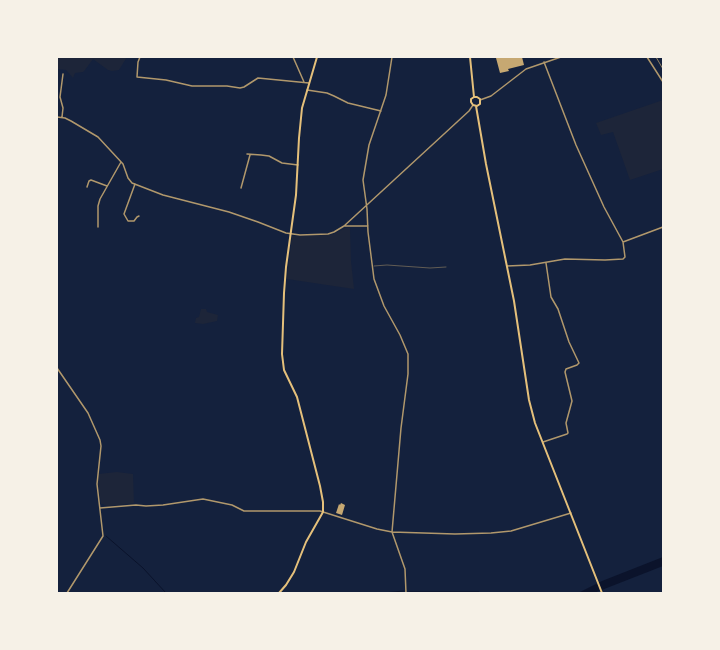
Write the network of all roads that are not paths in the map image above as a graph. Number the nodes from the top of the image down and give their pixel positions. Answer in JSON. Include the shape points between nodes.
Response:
{"nodes":[{"id":1,"x":140,"y":57,"type":"edge"},
{"id":2,"x":293,"y":57,"type":"edge"},
{"id":3,"x":317,"y":57,"type":"edge"},
{"id":4,"x":392,"y":57,"type":"edge"},
{"id":5,"x":470,"y":57,"type":"edge"},
{"id":6,"x":561,"y":57,"type":"edge"},
{"id":7,"x":647,"y":57,"type":"edge"},
{"id":8,"x":544,"y":62,"type":"junction"},
{"id":9,"x":63,"y":74,"type":"dead end"},
{"id":10,"x":304,"y":82,"type":"junction"},
{"id":11,"x":663,"y":82,"type":"edge"},
{"id":12,"x":309,"y":83,"type":"junction"},
{"id":13,"x":307,"y":90,"type":"junction"},
{"id":14,"x":474,"y":97,"type":"junction"},
{"id":15,"x":480,"y":100,"type":"junction"},
{"id":16,"x":474,"y":106,"type":"junction"},
{"id":17,"x":381,"y":110,"type":"junction"},
{"id":18,"x":57,"y":117,"type":"edge"},
{"id":19,"x":62,"y":117,"type":"junction"},
{"id":20,"x":247,"y":154,"type":"dead end"},
{"id":21,"x":250,"y":155,"type":"junction"},
{"id":22,"x":121,"y":162,"type":"junction"},
{"id":23,"x":298,"y":165,"type":"junction"},
{"id":24,"x":135,"y":184,"type":"junction"},
{"id":25,"x":107,"y":186,"type":"junction"},
{"id":26,"x":87,"y":187,"type":"dead end"},
{"id":27,"x":241,"y":188,"type":"dead end"},
{"id":28,"x":367,"y":205,"type":"junction"},
{"id":29,"x":139,"y":216,"type":"dead end"},
{"id":30,"x":344,"y":226,"type":"junction"},
{"id":31,"x":368,"y":226,"type":"junction"},
{"id":32,"x":98,"y":227,"type":"dead end"},
{"id":33,"x":663,"y":228,"type":"edge"},
{"id":34,"x":291,"y":234,"type":"junction"},
{"id":35,"x":623,"y":242,"type":"junction"},
{"id":36,"x":546,"y":262,"type":"junction"},
{"id":37,"x":373,"y":266,"type":"junction"},
{"id":38,"x":508,"y":266,"type":"junction"},
{"id":39,"x":446,"y":268,"type":"dead end"},
{"id":40,"x":57,"y":368,"type":"edge"},
{"id":41,"x":543,"y":442,"type":"junction"},
{"id":42,"x":100,"y":508,"type":"junction"},
{"id":43,"x":323,"y":512,"type":"junction"},
{"id":44,"x":571,"y":513,"type":"junction"},
{"id":45,"x":392,"y":532,"type":"junction"},
{"id":46,"x":67,"y":593,"type":"edge"},
{"id":47,"x":279,"y":593,"type":"edge"},
{"id":48,"x":406,"y":593,"type":"edge"},
{"id":49,"x":602,"y":593,"type":"edge"}],
"edges":[{"from":1,"to":10,"type":"street","via":[[138,78],[166,80],[192,86],[240,88],[258,78]]},
{"from":2,"to":10,"type":"street"},
{"from":3,"to":12,"type":"main road"},
{"from":4,"to":17,"type":"street"},
{"from":5,"to":14,"type":"main road"},
{"from":6,"to":8,"type":"street"},
{"from":7,"to":11,"type":"street"},
{"from":8,"to":15,"type":"street","via":[[526,69],[490,96]]},
{"from":8,"to":35,"type":"street","via":[[576,145]]},
{"from":9,"to":19,"type":"street","via":[[60,98]]},
{"from":10,"to":12,"type":"street"},
{"from":12,"to":13,"type":"main road"},
{"from":13,"to":17,"type":"street","via":[[334,96],[348,104]]},
{"from":13,"to":23,"type":"main road","via":[[302,108]]},
{"from":14,"to":15,"type":"main road"},
{"from":14,"to":16,"type":"main road","via":[[471,101]]},
{"from":15,"to":16,"type":"main road","via":[[479,105]]},
{"from":16,"to":28,"type":"street"},
{"from":16,"to":38,"type":"main road"},
{"from":17,"to":28,"type":"street","via":[[364,168],[363,190]]},
{"from":18,"to":19,"type":"street"},
{"from":19,"to":22,"type":"street","via":[[98,137]]},
{"from":20,"to":21,"type":"street"},
{"from":21,"to":23,"type":"street","via":[[269,156],[277,161]]},
{"from":21,"to":27,"type":"street"},
{"from":22,"to":24,"type":"street","via":[[130,182]]},
{"from":22,"to":25,"type":"street"},
{"from":23,"to":34,"type":"main road"},
{"from":24,"to":29,"type":"street","via":[[124,214],[128,221],[134,221]]},
{"from":24,"to":34,"type":"street","via":[[163,196],[229,212]]},
{"from":25,"to":26,"type":"street","via":[[91,180]]},
{"from":25,"to":32,"type":"street","via":[[98,206]]},
{"from":28,"to":30,"type":"street"},
{"from":28,"to":31,"type":"street"},
{"from":30,"to":31,"type":"street"},
{"from":30,"to":34,"type":"street","via":[[328,234]]},
{"from":31,"to":37,"type":"street"},
{"from":33,"to":35,"type":"street"},
{"from":34,"to":43,"type":"main road","via":[[284,293],[283,366],[297,397],[320,486]]},
{"from":35,"to":36,"type":"street","via":[[626,256],[623,259],[565,259]]},
{"from":36,"to":38,"type":"street"},
{"from":36,"to":41,"type":"street","via":[[551,297],[558,308],[579,364],[566,369],[565,372],[572,401],[566,423],[568,433]]},
{"from":37,"to":39,"type":"lane"},
{"from":37,"to":45,"type":"street","via":[[378,290],[408,354]]},
{"from":38,"to":41,"type":"main road","via":[[529,400]]},
{"from":40,"to":42,"type":"street","via":[[88,413],[100,440],[97,484]]},
{"from":41,"to":44,"type":"main road"},
{"from":42,"to":43,"type":"street","via":[[203,500],[232,505],[244,511]]},
{"from":42,"to":46,"type":"street","via":[[103,536]]},
{"from":43,"to":45,"type":"street"},
{"from":43,"to":47,"type":"main road","via":[[303,547],[294,572]]},
{"from":44,"to":45,"type":"street","via":[[526,528],[491,534]]},
{"from":44,"to":49,"type":"main road"},
{"from":45,"to":48,"type":"street","via":[[404,569]]}]}
